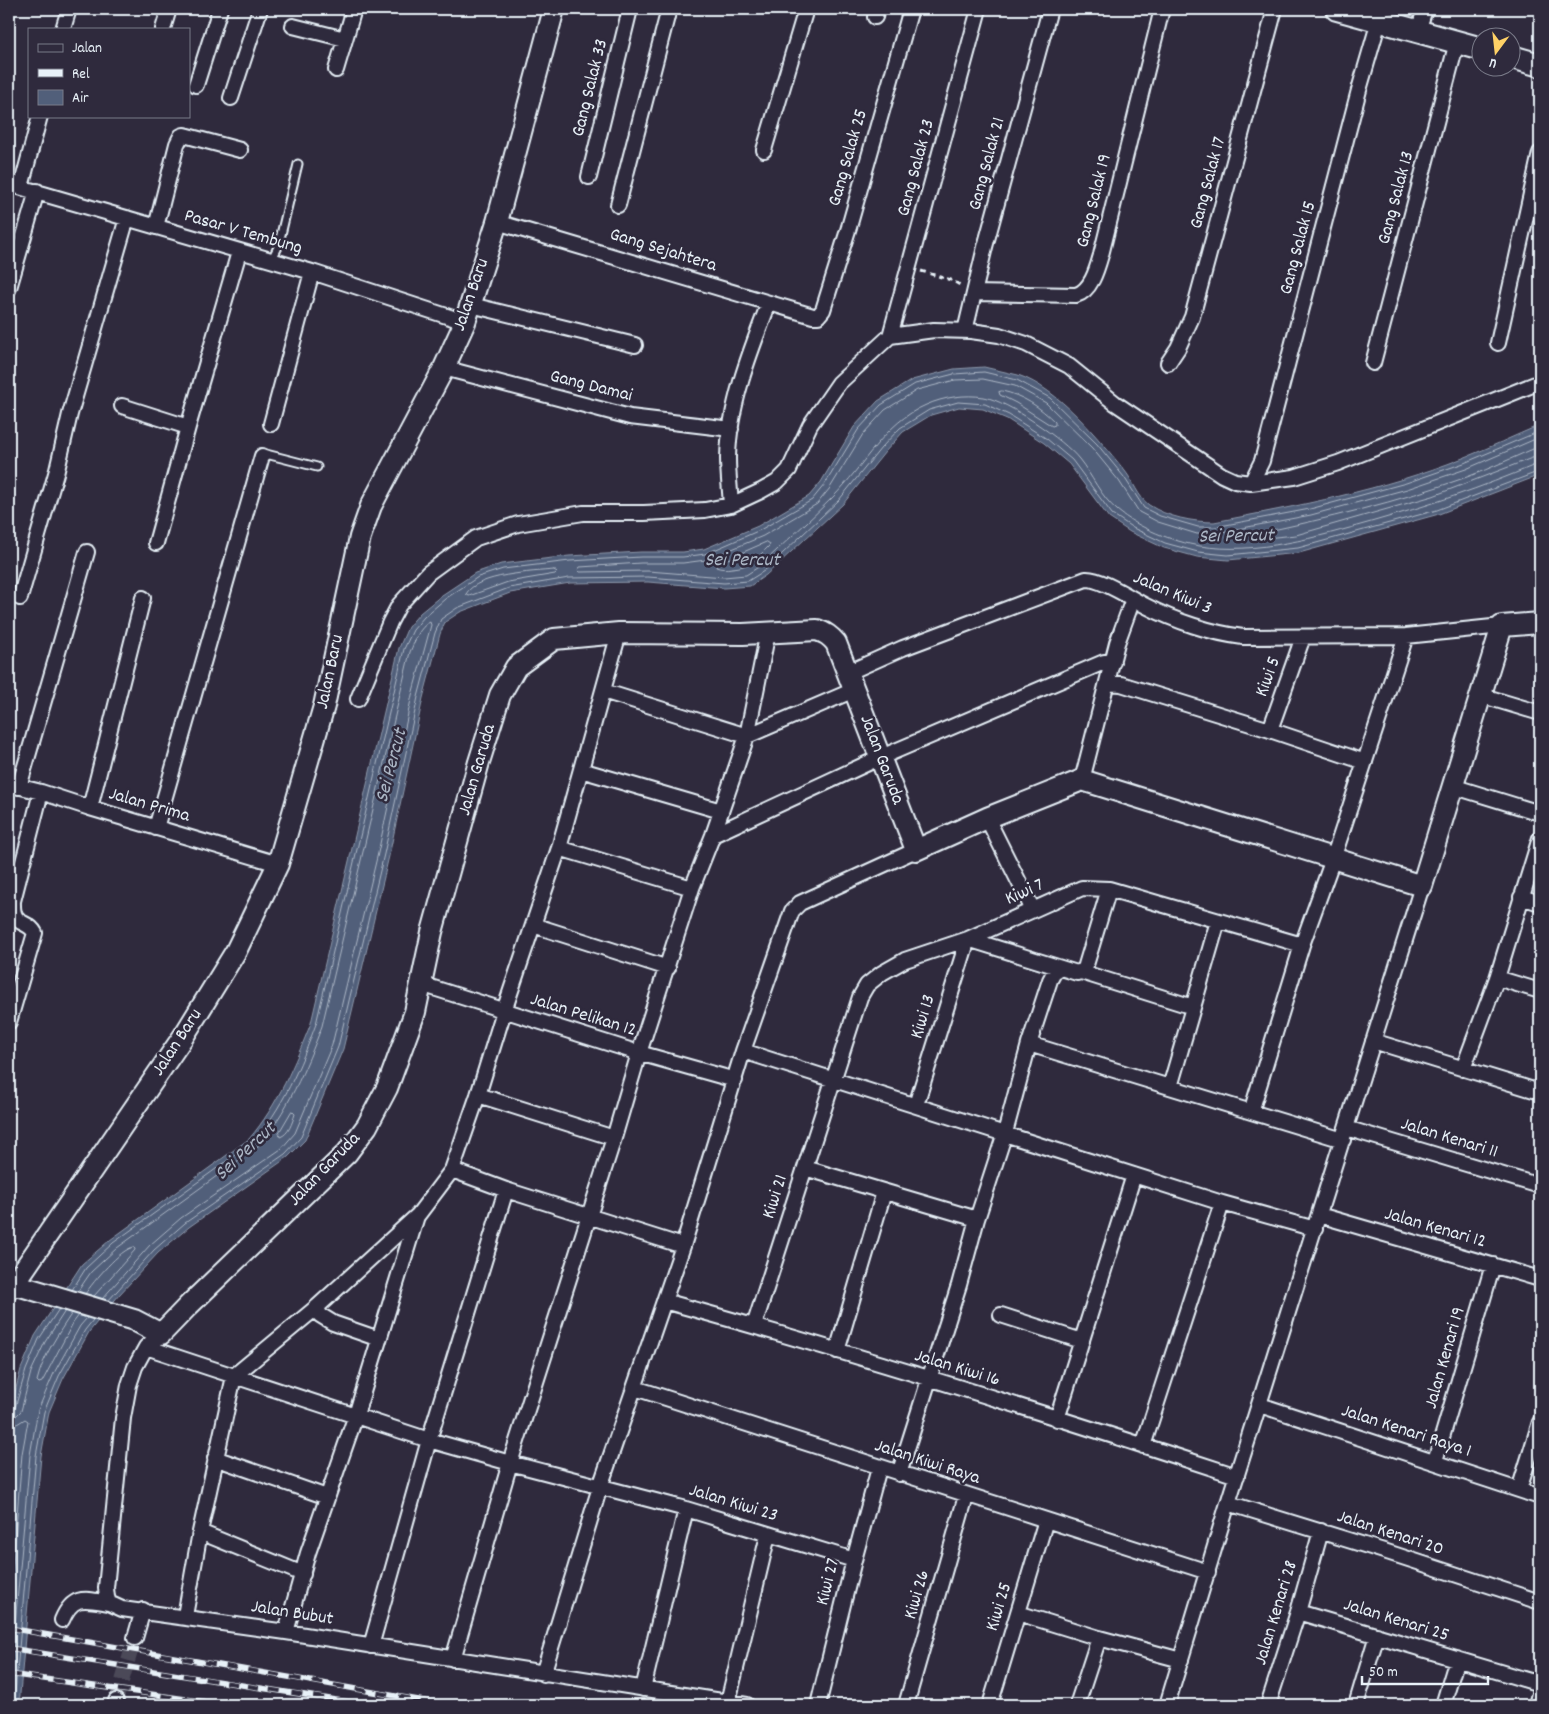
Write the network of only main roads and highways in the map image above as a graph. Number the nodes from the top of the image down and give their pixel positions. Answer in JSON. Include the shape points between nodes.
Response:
{"nodes":[{"id":1,"x":1337,"y":9,"type":"edge"},
{"id":2,"x":1472,"y":46,"type":"edge"},
{"id":3,"x":1522,"y":60,"type":"edge"},
{"id":4,"x":1540,"y":65,"type":"edge"}],
"edges":[{"from":1,"to":2,"type":"main road"},
{"from":3,"to":4,"type":"main road"}]}
